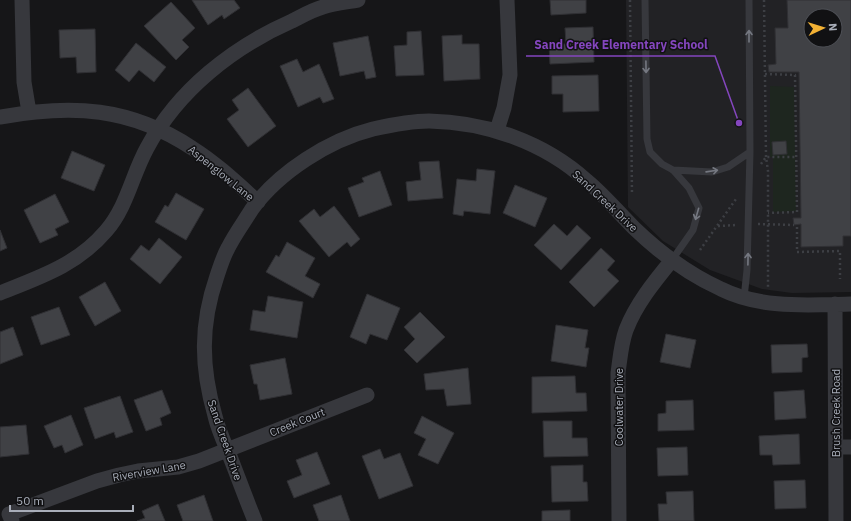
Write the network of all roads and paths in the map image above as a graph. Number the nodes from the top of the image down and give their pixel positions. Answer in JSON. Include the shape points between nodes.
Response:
{"nodes":[{"id":1,"x":22,"y":0,"type":"edge"},
{"id":2,"x":358,"y":0,"type":"edge"},
{"id":3,"x":507,"y":0,"type":"edge"},
{"id":4,"x":630,"y":0,"type":"edge"},
{"id":5,"x":645,"y":0,"type":"edge"},
{"id":6,"x":748,"y":0,"type":"edge"},
{"id":7,"x":764,"y":0,"type":"edge"},
{"id":8,"x":320,"y":4,"type":"edge"},
{"id":9,"x":765,"y":74,"type":"junction"},
{"id":10,"x":29,"y":112,"type":"junction"},
{"id":11,"x":0,"y":117,"type":"edge"},
{"id":12,"x":158,"y":128,"type":"junction"},
{"id":13,"x":497,"y":130,"type":"junction"},
{"id":14,"x":750,"y":152,"type":"junction"},
{"id":15,"x":797,"y":156,"type":"junction"},
{"id":16,"x":766,"y":157,"type":"junction"},
{"id":17,"x":673,"y":170,"type":"junction"},
{"id":18,"x":750,"y":181,"type":"junction"},
{"id":19,"x":632,"y":196,"type":"dead end"},
{"id":20,"x":258,"y":202,"type":"junction"},
{"id":21,"x":768,"y":213,"type":"junction"},
{"id":22,"x":797,"y":228,"type":"dead end"},
{"id":23,"x":700,"y":250,"type":"dead end"},
{"id":24,"x":672,"y":260,"type":"junction"},
{"id":25,"x":840,"y":279,"type":"dead end"},
{"id":26,"x":0,"y":293,"type":"edge"},
{"id":27,"x":744,"y":298,"type":"junction"},
{"id":28,"x":768,"y":302,"type":"junction"},
{"id":29,"x":835,"y":304,"type":"junction"},
{"id":30,"x":851,"y":304,"type":"edge"},
{"id":31,"x":367,"y":395,"type":"dead end"},
{"id":32,"x":836,"y":447,"type":"junction"},
{"id":33,"x":851,"y":447,"type":"edge"},
{"id":34,"x":227,"y":450,"type":"junction"},
{"id":35,"x":12,"y":521,"type":"edge"},
{"id":36,"x":254,"y":521,"type":"edge"},
{"id":37,"x":619,"y":521,"type":"edge"},
{"id":38,"x":836,"y":521,"type":"edge"}],
"edges":[{"from":1,"to":10,"type":"street","via":[[24,82]]},
{"from":2,"to":8,"type":"street"},
{"from":3,"to":13,"type":"street","via":[[510,75]]},
{"from":4,"to":19,"type":"path"},
{"from":5,"to":17,"type":"lane","one_way":true,"via":[[647,139],[650,152],[662,164]]},
{"from":14,"to":6,"type":"lane","one_way":true},
{"from":7,"to":9,"type":"path"},
{"from":8,"to":12,"type":"street","via":[[266,33],[223,61],[194,86]]},
{"from":9,"to":15,"type":"path","via":[[795,75]]},
{"from":9,"to":16,"type":"path"},
{"from":10,"to":11,"type":"street","name":"Aspenglow Lane"},
{"from":10,"to":12,"type":"street","name":"Aspenglow Lane","via":[[67,110],[110,113]]},
{"from":12,"to":20,"type":"street","name":"Aspenglow Lane","via":[[192,148],[227,174]]},
{"from":12,"to":26,"type":"street","via":[[119,213],[106,231],[75,259],[55,271]]},
{"from":13,"to":20,"type":"street","name":"Sand Creek Drive","via":[[428,121],[408,122],[367,131],[345,138],[300,164]]},
{"from":13,"to":24,"type":"street","name":"Sand Creek Drive","via":[[530,143],[574,170]]},
{"from":17,"to":14,"type":"lane","one_way":true,"via":[[712,172],[728,167]]},
{"from":14,"to":18,"type":"lane"},
{"from":15,"to":16,"type":"path"},
{"from":15,"to":21,"type":"path","via":[[797,212]]},
{"from":16,"to":18,"type":"path"},
{"from":16,"to":21,"type":"path"},
{"from":17,"to":24,"type":"lane","one_way":true,"via":[[689,188],[699,208],[693,230]]},
{"from":18,"to":23,"type":"path"},
{"from":27,"to":18,"type":"lane","one_way":true},
{"from":20,"to":34,"type":"street","name":"Sand Creek Drive","via":[[227,249],[210,295],[205,321],[205,369],[209,394]]},
{"from":21,"to":28,"type":"path"},
{"from":22,"to":25,"type":"path","via":[[797,252],[840,251]]},
{"from":24,"to":27,"type":"street","name":"Sand Creek Drive","via":[[706,282]]},
{"from":24,"to":37,"type":"street","name":"Coolwater Drive","via":[[635,311],[626,330],[620,353]]},
{"from":27,"to":28,"type":"street","name":"Sand Creek Drive"},
{"from":28,"to":29,"type":"street","name":"Sand Creek Drive","via":[[789,305]]},
{"from":29,"to":30,"type":"street","name":"Sand Creek Drive"},
{"from":29,"to":32,"type":"street","name":"Brush Creek Road"},
{"from":31,"to":34,"type":"street","name":"Creek Court"},
{"from":32,"to":33,"type":"street"},
{"from":32,"to":38,"type":"street","name":"Brush Creek Road"},
{"from":34,"to":35,"type":"street","name":"Riverview Lane","via":[[178,467],[138,471],[97,482],[9,514]]},
{"from":34,"to":36,"type":"street","name":"Sand Creek Drive"}]}
